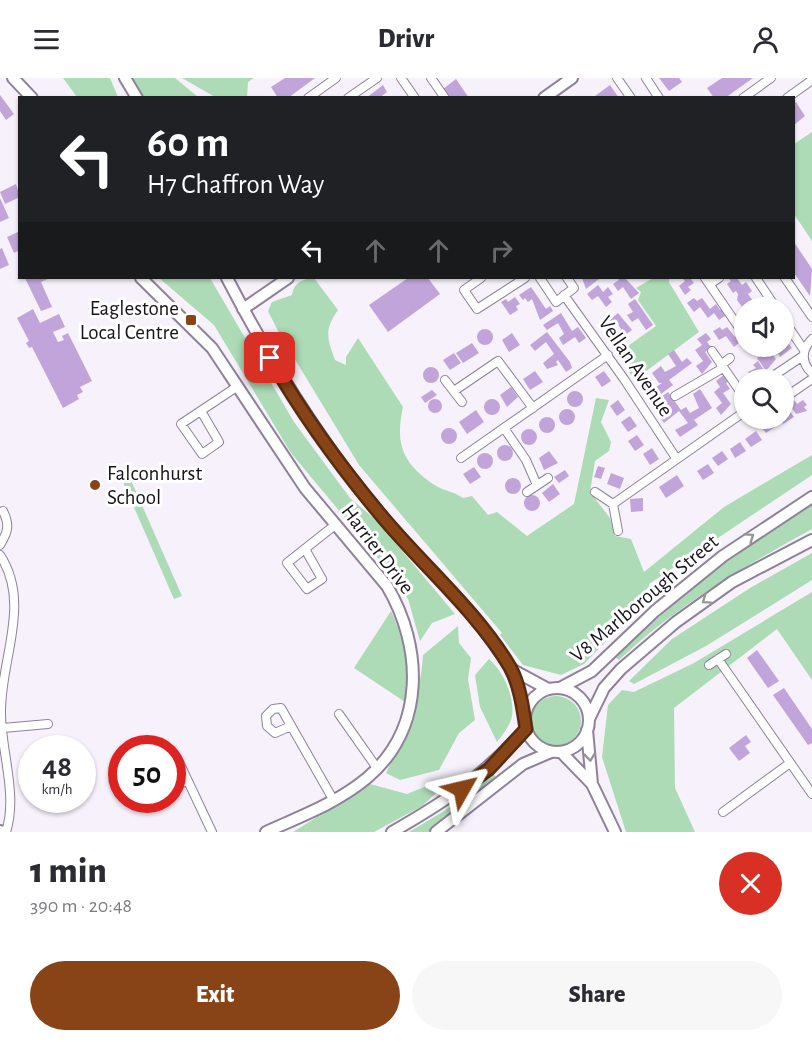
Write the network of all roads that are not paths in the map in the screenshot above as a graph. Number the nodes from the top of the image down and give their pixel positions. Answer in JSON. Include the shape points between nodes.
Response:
{"nodes":[{"id":1,"x":13,"y":78,"type":"edge"},
{"id":2,"x":125,"y":78,"type":"edge"},
{"id":3,"x":336,"y":78,"type":"edge"},
{"id":4,"x":377,"y":78,"type":"edge"},
{"id":5,"x":401,"y":78,"type":"edge"},
{"id":6,"x":431,"y":78,"type":"edge"},
{"id":7,"x":572,"y":78,"type":"edge"},
{"id":8,"x":617,"y":78,"type":"edge"},
{"id":9,"x":646,"y":78,"type":"edge"},
{"id":10,"x":771,"y":78,"type":"edge"},
{"id":11,"x":812,"y":80,"type":"edge"},
{"id":12,"x":30,"y":96,"type":"edge"},
{"id":13,"x":136,"y":96,"type":"edge"},
{"id":14,"x":311,"y":96,"type":"edge"},
{"id":15,"x":351,"y":96,"type":"edge"},
{"id":16,"x":414,"y":96,"type":"edge"},
{"id":17,"x":444,"y":96,"type":"edge"},
{"id":18,"x":547,"y":96,"type":"edge"},
{"id":19,"x":630,"y":96,"type":"edge"},
{"id":20,"x":658,"y":96,"type":"edge"},
{"id":21,"x":746,"y":96,"type":"edge"},
{"id":22,"x":790,"y":96,"type":"edge"},
{"id":23,"x":142,"y":279,"type":"edge"},
{"id":24,"x":221,"y":279,"type":"edge"},
{"id":25,"x":228,"y":279,"type":"edge"},
{"id":26,"x":287,"y":279,"type":"edge"},
{"id":27,"x":523,"y":279,"type":"edge"},
{"id":28,"x":541,"y":279,"type":"edge"},
{"id":29,"x":568,"y":279,"type":"edge"},
{"id":30,"x":757,"y":279,"type":"edge"},
{"id":31,"x":785,"y":279,"type":"edge"},
{"id":32,"x":471,"y":280,"type":"edge"},
{"id":33,"x":707,"y":281,"type":"edge"},
{"id":34,"x":233,"y":290,"type":"junction"},
{"id":35,"x":564,"y":295,"type":"junction"},
{"id":36,"x":769,"y":297,"type":"edge"},
{"id":37,"x":243,"y":309,"type":"junction"},
{"id":38,"x":812,"y":317,"type":"edge"},
{"id":39,"x":734,"y":320,"type":"edge"},
{"id":40,"x":794,"y":338,"type":"edge"},
{"id":41,"x":812,"y":339,"type":"edge"},
{"id":42,"x":712,"y":351,"type":"dead end"},
{"id":43,"x":803,"y":353,"type":"junction"},
{"id":44,"x":608,"y":355,"type":"junction"},
{"id":45,"x":730,"y":358,"type":"dead end"},
{"id":46,"x":722,"y":366,"type":"junction"},
{"id":47,"x":782,"y":369,"type":"edge"},
{"id":48,"x":812,"y":373,"type":"edge"},
{"id":49,"x":812,"y":379,"type":"edge"},
{"id":50,"x":445,"y":380,"type":"dead end"},
{"id":51,"x":734,"y":383,"type":"edge"},
{"id":52,"x":238,"y":386,"type":"junction"},
{"id":53,"x":794,"y":391,"type":"edge"},
{"id":54,"x":454,"y":392,"type":"junction"},
{"id":55,"x":675,"y":396,"type":"dead end"},
{"id":56,"x":462,"y":402,"type":"dead end"},
{"id":57,"x":533,"y":408,"type":"junction"},
{"id":58,"x":201,"y":411,"type":"junction"},
{"id":59,"x":734,"y":419,"type":"edge"},
{"id":60,"x":504,"y":428,"type":"junction"},
{"id":61,"x":461,"y":458,"type":"dead end"},
{"id":62,"x":676,"y":458,"type":"junction"},
{"id":63,"x":548,"y":478,"type":"dead end"},
{"id":64,"x":537,"y":485,"type":"junction"},
{"id":65,"x":527,"y":492,"type":"dead end"},
{"id":66,"x":595,"y":492,"type":"dead end"},
{"id":67,"x":812,"y":497,"type":"edge"},
{"id":68,"x":613,"y":504,"type":"junction"},
{"id":69,"x":3,"y":511,"type":"dead end"},
{"id":70,"x":335,"y":525,"type":"junction"},
{"id":71,"x":618,"y":531,"type":"dead end"},
{"id":72,"x":812,"y":540,"type":"edge"},
{"id":73,"x":0,"y":545,"type":"edge"},
{"id":74,"x":305,"y":549,"type":"junction"},
{"id":75,"x":0,"y":555,"type":"edge"},
{"id":76,"x":726,"y":654,"type":"dead end"},
{"id":77,"x":718,"y":659,"type":"junction"},
{"id":78,"x":709,"y":665,"type":"dead end"},
{"id":79,"x":511,"y":669,"type":"junction"},
{"id":80,"x":560,"y":688,"type":"junction"},
{"id":81,"x":548,"y":689,"type":"junction"},
{"id":82,"x":1,"y":694,"type":"edge"},
{"id":83,"x":339,"y":714,"type":"dead end"},
{"id":84,"x":525,"y":715,"type":"junction"},
{"id":85,"x":48,"y":724,"type":"dead end"},
{"id":86,"x":588,"y":724,"type":"junction"},
{"id":87,"x":291,"y":726,"type":"dead end"},
{"id":88,"x":3,"y":728,"type":"junction"},
{"id":89,"x":526,"y":729,"type":"junction"},
{"id":90,"x":556,"y":752,"type":"junction"},
{"id":91,"x":790,"y":763,"type":"junction"},
{"id":92,"x":377,"y":768,"type":"junction"},
{"id":93,"x":186,"y":777,"type":"edge"},
{"id":94,"x":188,"y":781,"type":"joint"},
{"id":95,"x":592,"y":784,"type":"junction"},
{"id":96,"x":812,"y":794,"type":"edge"},
{"id":97,"x":334,"y":801,"type":"junction"},
{"id":98,"x":723,"y":812,"type":"dead end"},
{"id":99,"x":3,"y":832,"type":"edge"},
{"id":100,"x":212,"y":832,"type":"edge"},
{"id":101,"x":266,"y":832,"type":"edge"},
{"id":102,"x":392,"y":832,"type":"edge"},
{"id":103,"x":436,"y":832,"type":"edge"},
{"id":104,"x":615,"y":832,"type":"edge"}],
"edges":[{"from":1,"to":12,"type":"street"},
{"from":2,"to":13,"type":"street"},
{"from":3,"to":14,"type":"street"},
{"from":4,"to":15,"type":"street"},
{"from":5,"to":16,"type":"street"},
{"from":6,"to":17,"type":"street"},
{"from":7,"to":18,"type":"street"},
{"from":8,"to":19,"type":"street"},
{"from":9,"to":20,"type":"street"},
{"from":10,"to":21,"type":"street"},
{"from":11,"to":22,"type":"street"},
{"from":23,"to":52,"type":"street","name":"Harrier Drive","via":[[212,348]]},
{"from":24,"to":34,"type":"street"},
{"from":25,"to":34,"type":"street"},
{"from":26,"to":37,"type":"street"},
{"from":27,"to":32,"type":"street","via":[[477,309],[464,290]]},
{"from":28,"to":35,"type":"street","name":"Vellan Avenue","via":[[556,302]]},
{"from":29,"to":35,"type":"street","via":[[574,288]]},
{"from":30,"to":36,"type":"street"},
{"from":31,"to":38,"type":"street"},
{"from":33,"to":39,"type":"street"},
{"from":34,"to":37,"type":"street"},
{"from":35,"to":44,"type":"street","name":"Vellan Avenue"},
{"from":37,"to":79,"type":"street","via":[[279,374],[331,450]]},
{"from":40,"to":43,"type":"street"},
{"from":41,"to":43,"type":"street"},
{"from":42,"to":46,"type":"street"},
{"from":43,"to":47,"type":"street"},
{"from":43,"to":48,"type":"street"},
{"from":44,"to":57,"type":"street"},
{"from":44,"to":62,"type":"street","name":"Vellan Avenue"},
{"from":45,"to":46,"type":"street"},
{"from":46,"to":51,"type":"street"},
{"from":46,"to":55,"type":"street"},
{"from":49,"to":53,"type":"street"},
{"from":50,"to":54,"type":"street"},
{"from":52,"to":58,"type":"street"},
{"from":52,"to":70,"type":"street","name":"Harrier Drive","via":[[275,446]]},
{"from":54,"to":56,"type":"street"},
{"from":54,"to":57,"type":"street","via":[[498,361]]},
{"from":57,"to":60,"type":"street"},
{"from":58,"to":58,"type":"street","via":[[181,424],[202,454],[219,442]]},
{"from":59,"to":62,"type":"street"},
{"from":60,"to":61,"type":"street"},
{"from":60,"to":64,"type":"street","via":[[526,460]]},
{"from":62,"to":68,"type":"street"},
{"from":63,"to":64,"type":"street"},
{"from":64,"to":65,"type":"street"},
{"from":66,"to":68,"type":"street"},
{"from":80,"to":67,"type":"street","name":"V8 Marlborough Street","one_way":true,"via":[[592,671],[655,611],[723,556]]},
{"from":68,"to":71,"type":"street"},
{"from":69,"to":73,"type":"street","via":[[9,522]]},
{"from":70,"to":74,"type":"street"},
{"from":70,"to":92,"type":"street","name":"Harrier Drive","via":[[387,586],[404,621],[414,656],[411,703],[398,740]]},
{"from":72,"to":86,"type":"street","name":"V8 Marlborough Street","one_way":true,"via":[[732,582],[675,622],[604,688]]},
{"from":74,"to":74,"type":"street","via":[[287,563],[307,589],[322,579]]},
{"from":75,"to":82,"type":"street","via":[[9,568],[14,620]]},
{"from":76,"to":77,"type":"street"},
{"from":77,"to":78,"type":"street"},
{"from":77,"to":91,"type":"street"},
{"from":79,"to":81,"type":"street"},
{"from":79,"to":84,"type":"street"},
{"from":80,"to":81,"type":"street"},
{"from":80,"to":86,"type":"street","via":[[583,702]]},
{"from":81,"to":84,"type":"street","via":[[533,699]]},
{"from":82,"to":88,"type":"street"},
{"from":83,"to":92,"type":"street"},
{"from":84,"to":89,"type":"street"},
{"from":85,"to":88,"type":"street"},
{"from":86,"to":90,"type":"street","via":[[577,745]]},
{"from":86,"to":95,"type":"street","one_way":true},
{"from":87,"to":97,"type":"street"},
{"from":88,"to":99,"type":"street","via":[[10,813]]},
{"from":89,"to":90,"type":"street","via":[[535,744]]},
{"from":89,"to":102,"type":"street","via":[[489,769],[448,800]]},
{"from":90,"to":95,"type":"street"},
{"from":90,"to":103,"type":"street","via":[[523,764]]},
{"from":91,"to":96,"type":"street"},
{"from":91,"to":98,"type":"street"},
{"from":92,"to":97,"type":"street","name":"Harrier Drive"},
{"from":93,"to":94,"type":"street"},
{"from":94,"to":100,"type":"street"},
{"from":95,"to":104,"type":"street"},
{"from":97,"to":101,"type":"street","name":"Harrier Drive"}]}
